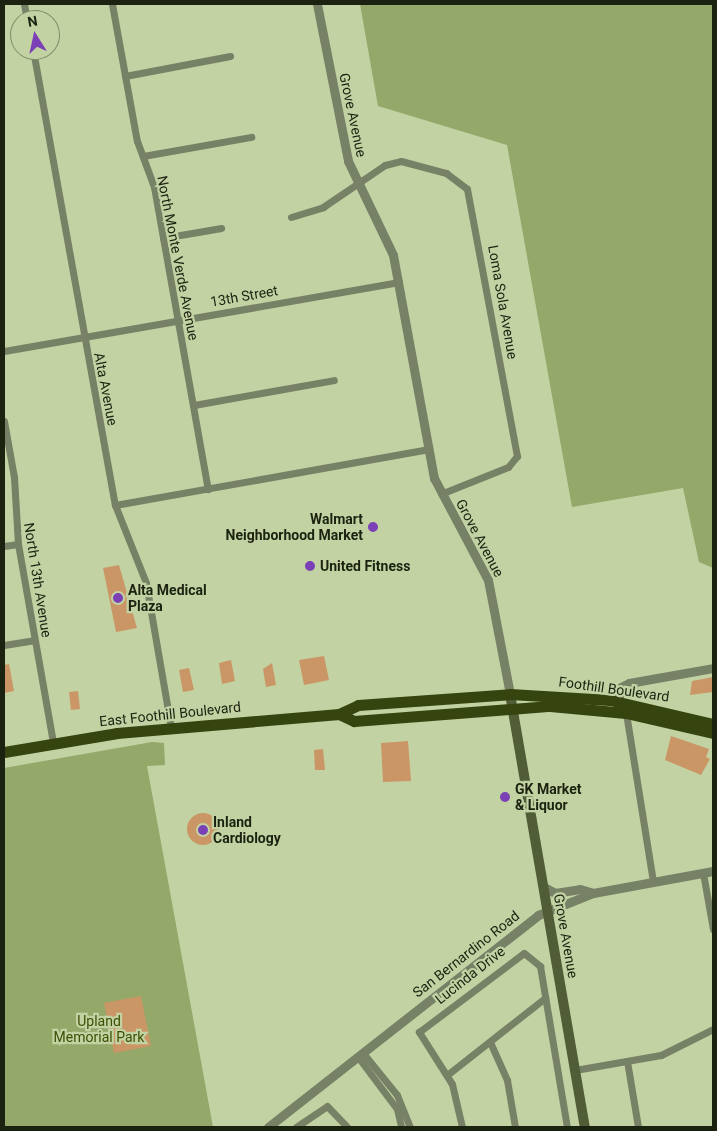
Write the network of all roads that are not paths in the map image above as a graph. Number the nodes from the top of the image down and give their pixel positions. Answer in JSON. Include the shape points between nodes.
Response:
{"nodes":[{"id":1,"x":112,"y":4,"type":"edge"},
{"id":2,"x":317,"y":4,"type":"edge"},
{"id":3,"x":230,"y":56,"type":"dead end"},
{"id":4,"x":35,"y":60,"type":"edge"},
{"id":5,"x":125,"y":76,"type":"junction"},
{"id":6,"x":250,"y":138,"type":"dead end"},
{"id":7,"x":143,"y":156,"type":"junction"},
{"id":8,"x":359,"y":184,"type":"junction"},
{"id":9,"x":291,"y":217,"type":"dead end"},
{"id":10,"x":221,"y":228,"type":"dead end"},
{"id":11,"x":163,"y":238,"type":"junction"},
{"id":12,"x":399,"y":282,"type":"junction"},
{"id":13,"x":178,"y":320,"type":"junction"},
{"id":14,"x":84,"y":337,"type":"junction"},
{"id":15,"x":4,"y":351,"type":"edge"},
{"id":16,"x":334,"y":380,"type":"dead end"},
{"id":17,"x":194,"y":405,"type":"junction"},
{"id":18,"x":4,"y":421,"type":"edge"},
{"id":19,"x":429,"y":449,"type":"junction"},
{"id":20,"x":208,"y":489,"type":"junction"},
{"id":21,"x":441,"y":494,"type":"junction"},
{"id":22,"x":115,"y":505,"type":"junction"},
{"id":23,"x":18,"y":544,"type":"junction"},
{"id":24,"x":4,"y":546,"type":"edge"},
{"id":25,"x":34,"y":640,"type":"junction"},
{"id":26,"x":4,"y":645,"type":"edge"},
{"id":27,"x":713,"y":668,"type":"edge"},
{"id":28,"x":510,"y":694,"type":"junction"},
{"id":29,"x":618,"y":702,"type":"junction"},
{"id":30,"x":512,"y":707,"type":"junction"},
{"id":31,"x":626,"y":713,"type":"junction"},
{"id":32,"x":339,"y":714,"type":"junction"},
{"id":33,"x":713,"y":724,"type":"edge"},
{"id":34,"x":171,"y":728,"type":"junction"},
{"id":35,"x":713,"y":734,"type":"edge"},
{"id":36,"x":53,"y":743,"type":"junction"},
{"id":37,"x":4,"y":752,"type":"edge"},
{"id":38,"x":713,"y":871,"type":"edge"},
{"id":39,"x":703,"y":873,"type":"junction"},
{"id":40,"x":653,"y":882,"type":"junction"},
{"id":41,"x":544,"y":887,"type":"junction"},
{"id":42,"x":593,"y":893,"type":"junction"},
{"id":43,"x":548,"y":910,"type":"junction"},
{"id":44,"x":713,"y":929,"type":"edge"},
{"id":45,"x":545,"y":998,"type":"junction"},
{"id":46,"x":713,"y":1029,"type":"edge"},
{"id":47,"x":490,"y":1042,"type":"junction"},
{"id":48,"x":360,"y":1055,"type":"junction"},
{"id":49,"x":627,"y":1061,"type":"junction"},
{"id":50,"x":575,"y":1070,"type":"junction"},
{"id":51,"x":447,"y":1075,"type":"junction"},
{"id":52,"x":268,"y":1127,"type":"edge"},
{"id":53,"x":296,"y":1127,"type":"edge"},
{"id":54,"x":347,"y":1127,"type":"edge"},
{"id":55,"x":401,"y":1127,"type":"edge"},
{"id":56,"x":410,"y":1127,"type":"edge"},
{"id":57,"x":462,"y":1127,"type":"edge"},
{"id":58,"x":515,"y":1127,"type":"edge"},
{"id":59,"x":568,"y":1127,"type":"edge"},
{"id":60,"x":585,"y":1127,"type":"edge"},
{"id":61,"x":638,"y":1127,"type":"edge"}],
"edges":[{"from":1,"to":5,"type":"street","name":"North Monte Verde Avenue"},
{"from":2,"to":8,"type":"street","name":"Grove Avenue","via":[[341,140]]},
{"from":3,"to":5,"type":"street"},
{"from":4,"to":14,"type":"street","name":"Alta Avenue"},
{"from":5,"to":7,"type":"street","name":"North Monte Verde Avenue"},
{"from":6,"to":7,"type":"street"},
{"from":7,"to":11,"type":"street","name":"North Monte Verde Avenue"},
{"from":8,"to":9,"type":"street","via":[[323,207]]},
{"from":8,"to":12,"type":"street","name":"Grove Avenue","via":[[387,235]]},
{"from":8,"to":21,"type":"street","name":"Loma Sola Avenue","via":[[385,165],[401,161],[453,176],[472,197],[518,456],[508,467]]},
{"from":10,"to":11,"type":"street"},
{"from":11,"to":13,"type":"street","name":"North Monte Verde Avenue"},
{"from":12,"to":13,"type":"street","name":"13th Street"},
{"from":12,"to":19,"type":"street","name":"Grove Avenue"},
{"from":13,"to":14,"type":"street","name":"13th Street"},
{"from":13,"to":17,"type":"street","name":"North Monte Verde Avenue"},
{"from":14,"to":15,"type":"street","name":"13th Street"},
{"from":14,"to":22,"type":"street","name":"Alta Avenue"},
{"from":16,"to":17,"type":"street"},
{"from":17,"to":20,"type":"street","name":"North Monte Verde Avenue"},
{"from":18,"to":23,"type":"street","name":"North 13th Avenue","via":[[14,477]]},
{"from":19,"to":20,"type":"street"},
{"from":19,"to":21,"type":"street","name":"Grove Avenue"},
{"from":20,"to":22,"type":"street"},
{"from":21,"to":28,"type":"street","name":"Grove Avenue","via":[[488,580]]},
{"from":22,"to":34,"type":"street","name":"Alta Avenue","via":[[146,583]]},
{"from":23,"to":24,"type":"street"},
{"from":23,"to":25,"type":"street","name":"North 13th Avenue"},
{"from":25,"to":26,"type":"street"},
{"from":25,"to":36,"type":"street","name":"North 13th Avenue"},
{"from":27,"to":29,"type":"street","via":[[629,683],[621,687]]},
{"from":28,"to":29,"type":"main road","name":"Foothill Boulevard"},
{"from":28,"to":30,"type":"main road","name":"Grove Avenue"},
{"from":28,"to":32,"type":"main road","name":"East Foothill Boulevard","via":[[358,705]]},
{"from":29,"to":33,"type":"main road","name":"Foothill Boulevard"},
{"from":30,"to":31,"type":"main road","name":"Foothill Boulevard"},
{"from":30,"to":32,"type":"main road","name":"East Foothill Boulevard","via":[[354,720]]},
{"from":30,"to":41,"type":"main road","name":"Grove Avenue"},
{"from":31,"to":35,"type":"main road","name":"Foothill Boulevard"},
{"from":31,"to":40,"type":"street"},
{"from":32,"to":34,"type":"main road","name":"East Foothill Boulevard"},
{"from":34,"to":36,"type":"main road","name":"East Foothill Boulevard"},
{"from":36,"to":37,"type":"main road","name":"East Foothill Boulevard"},
{"from":38,"to":39,"type":"street","name":"San Bernardino Road"},
{"from":39,"to":40,"type":"street","name":"San Bernardino Road"},
{"from":39,"to":44,"type":"street"},
{"from":40,"to":42,"type":"street","name":"San Bernardino Road"},
{"from":41,"to":42,"type":"street","via":[[555,893],[580,889]]},
{"from":41,"to":43,"type":"main road","name":"Grove Avenue"},
{"from":42,"to":43,"type":"street","name":"San Bernardino Road"},
{"from":43,"to":48,"type":"street","name":"San Bernardino Road"},
{"from":43,"to":50,"type":"main road","name":"Grove Avenue"},
{"from":45,"to":47,"type":"street"},
{"from":45,"to":51,"type":"street","name":"Lucinda Drive","via":[[540,966],[524,953],[424,1026],[421,1039]]},
{"from":45,"to":59,"type":"street","name":"Lucinda Drive"},
{"from":46,"to":49,"type":"street","via":[[661,1055]]},
{"from":47,"to":51,"type":"street"},
{"from":47,"to":58,"type":"street","via":[[505,1073]]},
{"from":48,"to":52,"type":"street","name":"San Bernardino Road"},
{"from":48,"to":55,"type":"street","via":[[396,1110]]},
{"from":48,"to":56,"type":"street","via":[[397,1095]]},
{"from":49,"to":50,"type":"street"},
{"from":49,"to":61,"type":"street"},
{"from":50,"to":60,"type":"main road","name":"Grove Avenue"},
{"from":51,"to":57,"type":"street","name":"Lucinda Drive"},
{"from":53,"to":54,"type":"street","via":[[327,1106]]}]}
